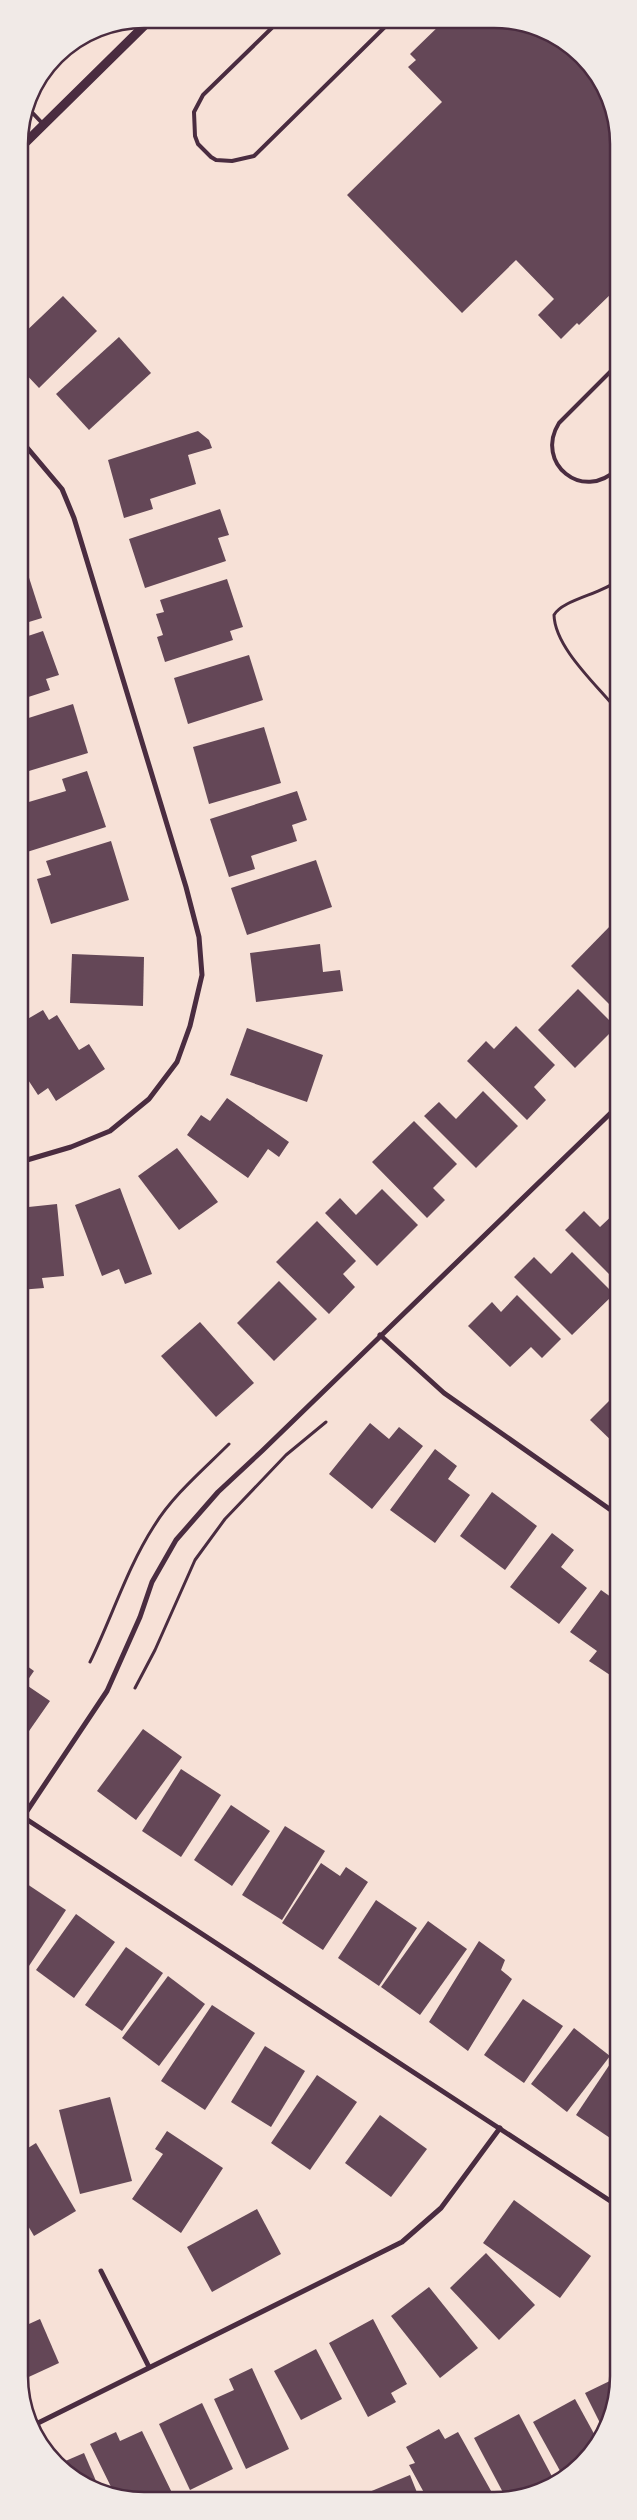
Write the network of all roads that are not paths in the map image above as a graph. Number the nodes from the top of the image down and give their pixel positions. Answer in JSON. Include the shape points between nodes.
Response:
{"nodes":[{"id":1,"x":142,"y":28,"type":"edge"},
{"id":2,"x":272,"y":28,"type":"edge"},
{"id":3,"x":384,"y":28,"type":"edge"},
{"id":4,"x":32,"y":112,"type":"edge"},
{"id":5,"x":44,"y":124,"type":"junction"},
{"id":6,"x":28,"y":139,"type":"edge"},
{"id":7,"x":610,"y":372,"type":"edge"},
{"id":8,"x":28,"y":449,"type":"edge"},
{"id":9,"x":610,"y":475,"type":"edge"},
{"id":10,"x":610,"y":1114,"type":"edge"},
{"id":11,"x":28,"y":1160,"type":"edge"},
{"id":12,"x":380,"y":1335,"type":"junction"},
{"id":13,"x":609,"y":1509,"type":"edge"},
{"id":14,"x":28,"y":1807,"type":"edge"},
{"id":15,"x":28,"y":1820,"type":"edge"},
{"id":16,"x":500,"y":2128,"type":"junction"},
{"id":17,"x":609,"y":2200,"type":"edge"},
{"id":18,"x":101,"y":2271,"type":"dead end"},
{"id":19,"x":149,"y":2367,"type":"junction"},
{"id":20,"x":38,"y":2423,"type":"edge"}],
"edges":[{"from":1,"to":5,"type":"street"},
{"from":2,"to":3,"type":"lane","via":[[199,100],[193,119],[195,136],[204,151],[216,160],[240,161],[254,156]]},
{"from":4,"to":5,"type":"lane"},
{"from":5,"to":6,"type":"street"},
{"from":7,"to":9,"type":"lane","via":[[559,423],[553,432],[552,443],[557,462],[570,478],[596,482]]},
{"from":8,"to":11,"type":"street","via":[[62,489],[74,518],[186,887],[199,937],[202,975],[190,1026],[177,1062],[149,1099],[110,1131],[71,1148]]},
{"from":10,"to":12,"type":"street"},
{"from":12,"to":13,"type":"street","via":[[444,1393]]},
{"from":12,"to":14,"type":"street","via":[[218,1492],[176,1540],[152,1582],[107,1691]]},
{"from":15,"to":16,"type":"street"},
{"from":16,"to":17,"type":"street"},
{"from":16,"to":19,"type":"street","via":[[441,2208],[402,2242]]},
{"from":18,"to":19,"type":"street"},
{"from":19,"to":20,"type":"street"}]}
